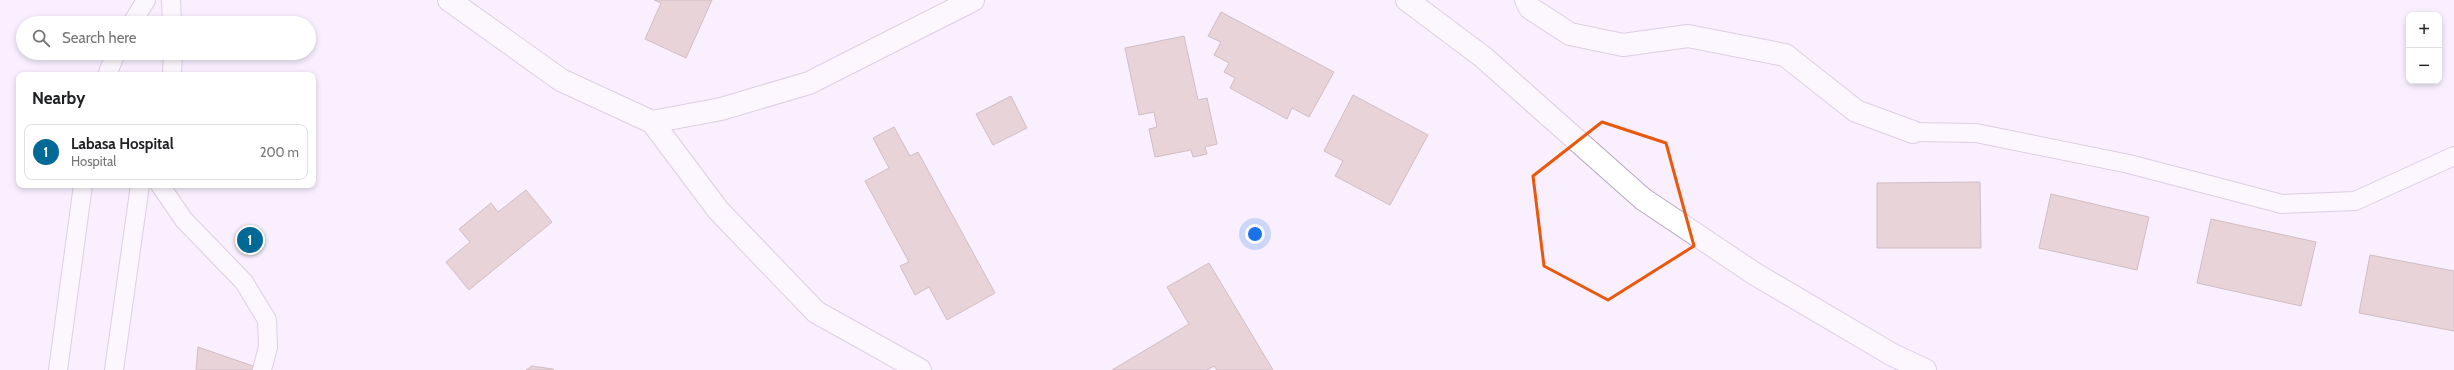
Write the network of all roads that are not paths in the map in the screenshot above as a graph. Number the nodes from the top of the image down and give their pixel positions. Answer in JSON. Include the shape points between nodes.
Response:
{"nodes":[{"id":1,"x":146,"y":0,"type":"edge"},
{"id":2,"x":170,"y":0,"type":"edge"},
{"id":3,"x":449,"y":0,"type":"edge"},
{"id":4,"x":973,"y":0,"type":"edge"},
{"id":5,"x":1407,"y":0,"type":"edge"},
{"id":6,"x":1526,"y":0,"type":"edge"},
{"id":7,"x":136,"y":16,"type":"edge"},
{"id":8,"x":171,"y":16,"type":"edge"},
{"id":9,"x":113,"y":60,"type":"edge"},
{"id":10,"x":173,"y":60,"type":"edge"},
{"id":11,"x":108,"y":72,"type":"edge"},
{"id":12,"x":172,"y":72,"type":"edge"},
{"id":13,"x":652,"y":122,"type":"junction"},
{"id":14,"x":1913,"y":132,"type":"joint"},
{"id":15,"x":2454,"y":156,"type":"edge"},
{"id":16,"x":83,"y":188,"type":"edge"},
{"id":17,"x":140,"y":188,"type":"edge"},
{"id":18,"x":162,"y":188,"type":"edge"},
{"id":19,"x":58,"y":370,"type":"edge"},
{"id":20,"x":114,"y":370,"type":"edge"},
{"id":21,"x":262,"y":370,"type":"edge"},
{"id":22,"x":920,"y":370,"type":"edge"},
{"id":23,"x":1925,"y":370,"type":"edge"}],
"edges":[{"from":1,"to":7,"type":"lane"},
{"from":2,"to":8,"type":"lane"},
{"from":3,"to":13,"type":"street","via":[[561,80]]},
{"from":4,"to":13,"type":"street","via":[[809,82],[721,109]]},
{"from":5,"to":23,"type":"street","via":[[1482,57],[1643,199],[1755,274],[1891,354]]},
{"from":6,"to":14,"type":"street","via":[[1530,8],[1570,34],[1600,41],[1623,45],[1688,36],[1785,55],[1856,111]]},
{"from":9,"to":11,"type":"lane"},
{"from":10,"to":12,"type":"lane"},
{"from":13,"to":22,"type":"street","via":[[718,210],[816,312]]},
{"from":14,"to":15,"type":"lane","via":[[1983,135],[2129,164],[2282,204],[2355,201]]},
{"from":16,"to":19,"type":"lane"},
{"from":17,"to":20,"type":"lane"},
{"from":18,"to":21,"type":"lane","via":[[184,220],[244,282],[267,320],[268,347]]}]}
